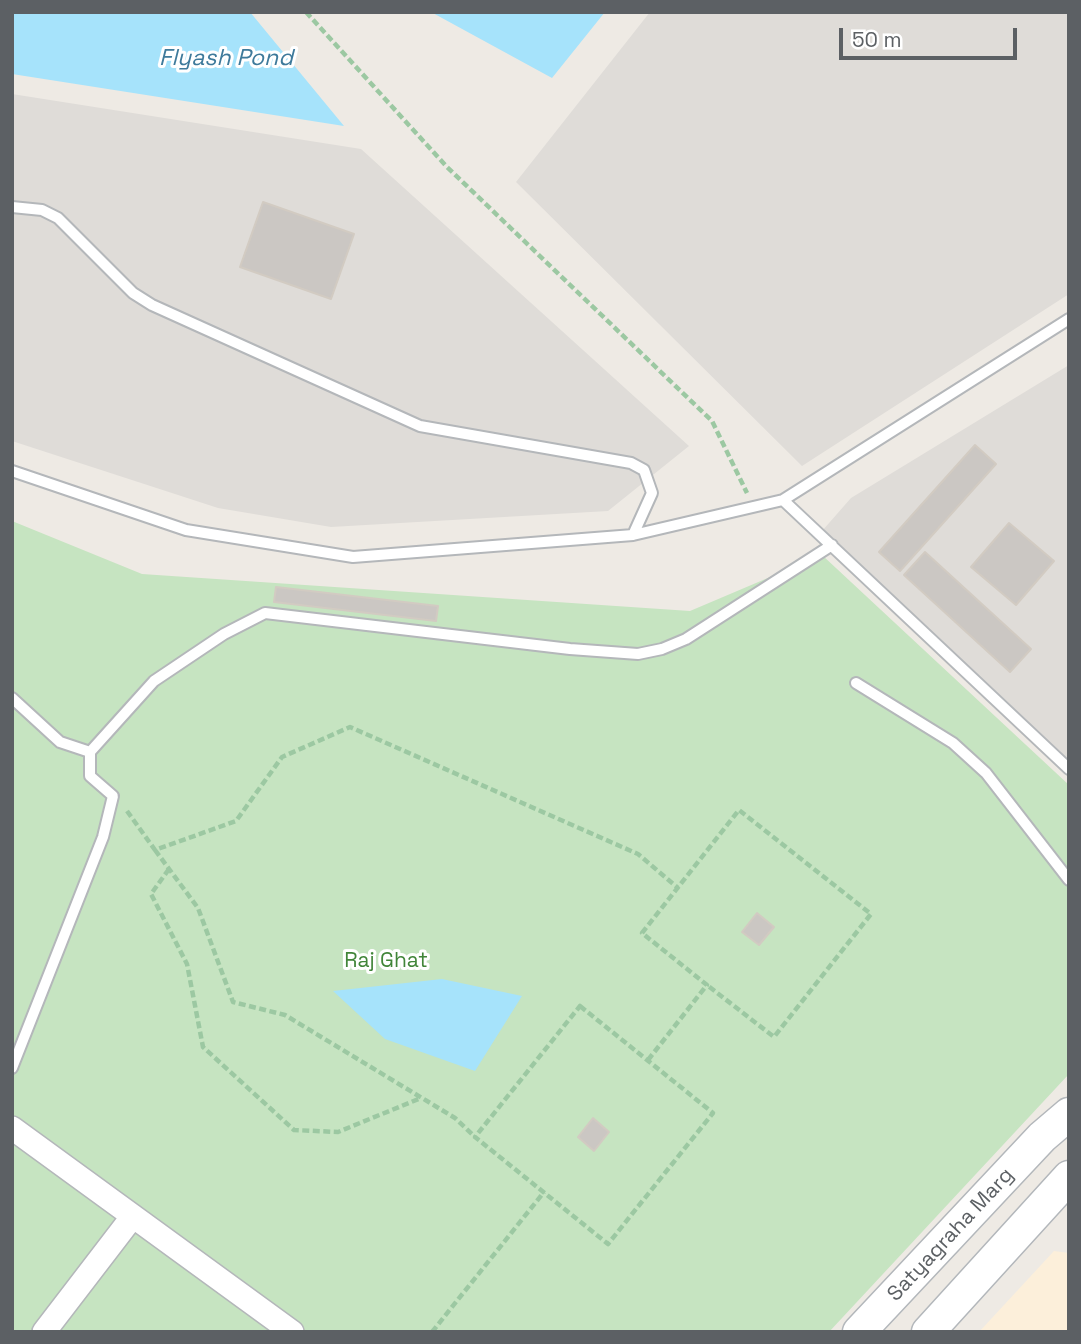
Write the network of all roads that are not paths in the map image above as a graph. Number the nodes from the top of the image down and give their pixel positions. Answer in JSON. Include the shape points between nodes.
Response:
{"nodes":[{"id":1,"x":12,"y":207,"type":"edge"},
{"id":2,"x":1069,"y":319,"type":"edge"},
{"id":3,"x":12,"y":471,"type":"edge"},
{"id":4,"x":783,"y":500,"type":"junction"},
{"id":5,"x":633,"y":535,"type":"junction"},
{"id":6,"x":832,"y":545,"type":"junction"},
{"id":7,"x":856,"y":683,"type":"dead end"},
{"id":8,"x":12,"y":698,"type":"edge"},
{"id":9,"x":90,"y":752,"type":"junction"},
{"id":10,"x":1069,"y":769,"type":"edge"},
{"id":11,"x":1069,"y":880,"type":"edge"},
{"id":12,"x":12,"y":1068,"type":"edge"},
{"id":13,"x":1069,"y":1114,"type":"edge"},
{"id":14,"x":12,"y":1128,"type":"edge"},
{"id":15,"x":1042,"y":1138,"type":"junction"},
{"id":16,"x":1069,"y":1158,"type":"edge"},
{"id":17,"x":1069,"y":1177,"type":"edge"},
{"id":18,"x":133,"y":1216,"type":"junction"},
{"id":19,"x":44,"y":1332,"type":"edge"},
{"id":20,"x":292,"y":1332,"type":"edge"},
{"id":21,"x":859,"y":1332,"type":"edge"},
{"id":22,"x":928,"y":1332,"type":"edge"}],
"edges":[{"from":1,"to":5,"type":"lane","via":[[42,210],[58,218],[133,293],[152,305],[420,426],[632,463],[644,470],[652,493]]},
{"from":2,"to":4,"type":"lane"},
{"from":3,"to":5,"type":"lane","via":[[186,530],[353,557]]},
{"from":4,"to":5,"type":"lane"},
{"from":4,"to":6,"type":"lane"},
{"from":6,"to":9,"type":"lane","via":[[687,639],[638,654],[265,613],[224,634],[154,681]]},
{"from":6,"to":10,"type":"lane"},
{"from":7,"to":11,"type":"lane","via":[[953,743],[986,773]]},
{"from":8,"to":9,"type":"lane","via":[[60,742]]},
{"from":9,"to":12,"type":"lane","via":[[90,776],[113,796],[94,860]]},
{"from":13,"to":15,"type":"main road","name":"Satyagraha Marg"},
{"from":14,"to":18,"type":"street"},
{"from":15,"to":16,"type":"main road"},
{"from":15,"to":21,"type":"main road","name":"Satyagraha Marg"},
{"from":17,"to":22,"type":"main road"},
{"from":18,"to":19,"type":"street"},
{"from":18,"to":20,"type":"street"}]}
